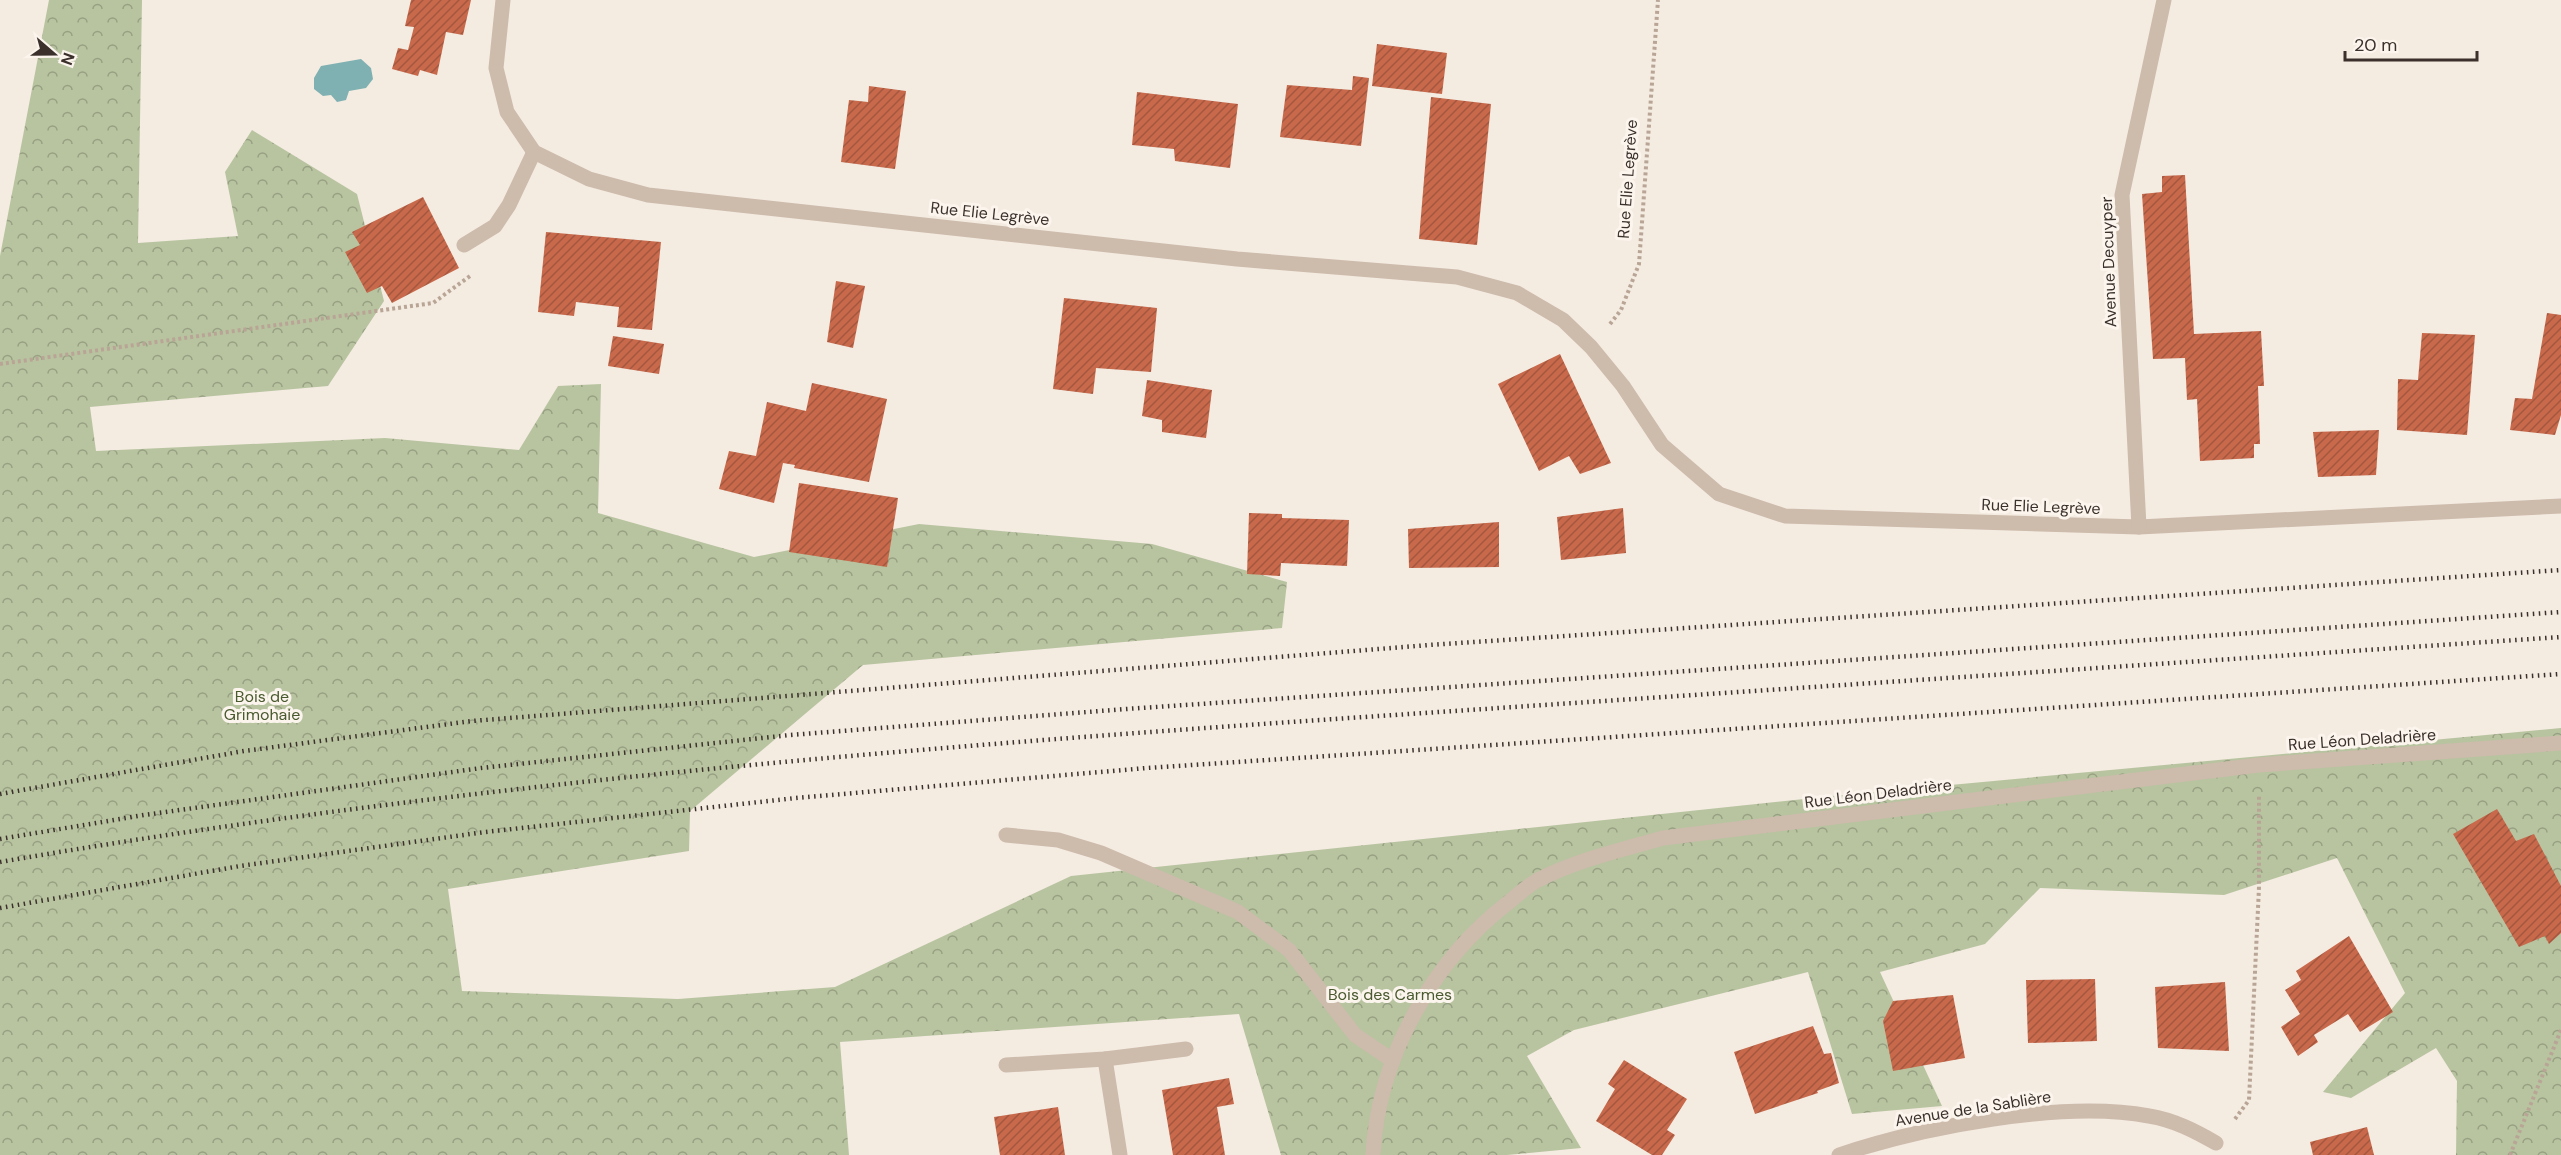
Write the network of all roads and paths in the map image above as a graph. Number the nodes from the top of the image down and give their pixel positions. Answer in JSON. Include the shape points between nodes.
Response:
{"nodes":[{"id":1,"x":503,"y":0,"type":"edge"},
{"id":2,"x":1658,"y":0,"type":"edge"},
{"id":3,"x":2164,"y":0,"type":"edge"},
{"id":4,"x":534,"y":152,"type":"junction"},
{"id":5,"x":464,"y":245,"type":"dead end"},
{"id":6,"x":480,"y":270,"type":"dead end"},
{"id":7,"x":1591,"y":347,"type":"junction"},
{"id":8,"x":0,"y":364,"type":"edge"},
{"id":9,"x":2561,"y":506,"type":"edge"},
{"id":10,"x":2139,"y":527,"type":"junction"},
{"id":11,"x":2561,"y":743,"type":"edge"},
{"id":12,"x":2259,"y":765,"type":"junction"},
{"id":13,"x":1006,"y":835,"type":"dead end"},
{"id":14,"x":2561,"y":1030,"type":"edge"},
{"id":15,"x":1186,"y":1049,"type":"dead end"},
{"id":16,"x":1105,"y":1059,"type":"junction"},
{"id":17,"x":1392,"y":1060,"type":"junction"},
{"id":18,"x":1006,"y":1065,"type":"dead end"},
{"id":19,"x":2216,"y":1143,"type":"joint"},
{"id":20,"x":1120,"y":1155,"type":"edge"},
{"id":21,"x":1373,"y":1155,"type":"edge"},
{"id":22,"x":1839,"y":1155,"type":"edge"},
{"id":23,"x":2510,"y":1155,"type":"edge"}],
"edges":[{"from":1,"to":4,"type":"street","name":"Rue Elie Legrève","via":[[496,68],[507,112]]},
{"from":2,"to":7,"type":"path","name":"Rue Elie Legrève","via":[[1639,264],[1621,310]]},
{"from":3,"to":10,"type":"street","name":"Avenue Decuyper","via":[[2122,195]]},
{"from":4,"to":5,"type":"street","via":[[495,226]]},
{"from":4,"to":7,"type":"street","name":"Rue Elie Legrève","via":[[589,179],[648,195],[1237,259],[1457,277],[1517,293],[1563,320]]},
{"from":6,"to":8,"type":"path","via":[[432,303]]},
{"from":7,"to":10,"type":"street","name":"Rue Elie Legrève","via":[[1623,386],[1662,445],[1719,494],[1785,516]]},
{"from":9,"to":10,"type":"street","name":"Rue Elie Legrève"},
{"from":11,"to":12,"type":"street","name":"Rue Léon Deladrière"},
{"from":12,"to":17,"type":"street","name":"Rue Léon Deladrière","via":[[1663,838],[1598,856],[1537,881],[1480,924],[1430,987]]},
{"from":12,"to":19,"type":"path","via":[[2259,886],[2249,1100]]},
{"from":13,"to":17,"type":"street","via":[[1058,840],[1101,853],[1238,912],[1289,950],[1355,1035]]},
{"from":14,"to":23,"type":"path"},
{"from":15,"to":16,"type":"street"},
{"from":16,"to":18,"type":"street"},
{"from":16,"to":20,"type":"street"},
{"from":17,"to":21,"type":"street","name":"Rue Léon Deladrière","via":[[1374,1130]]},
{"from":19,"to":22,"type":"street","name":"Avenue de la Sablière","via":[[2186,1127],[2147,1115],[2057,1112],[1972,1124],[1881,1142]]}]}
